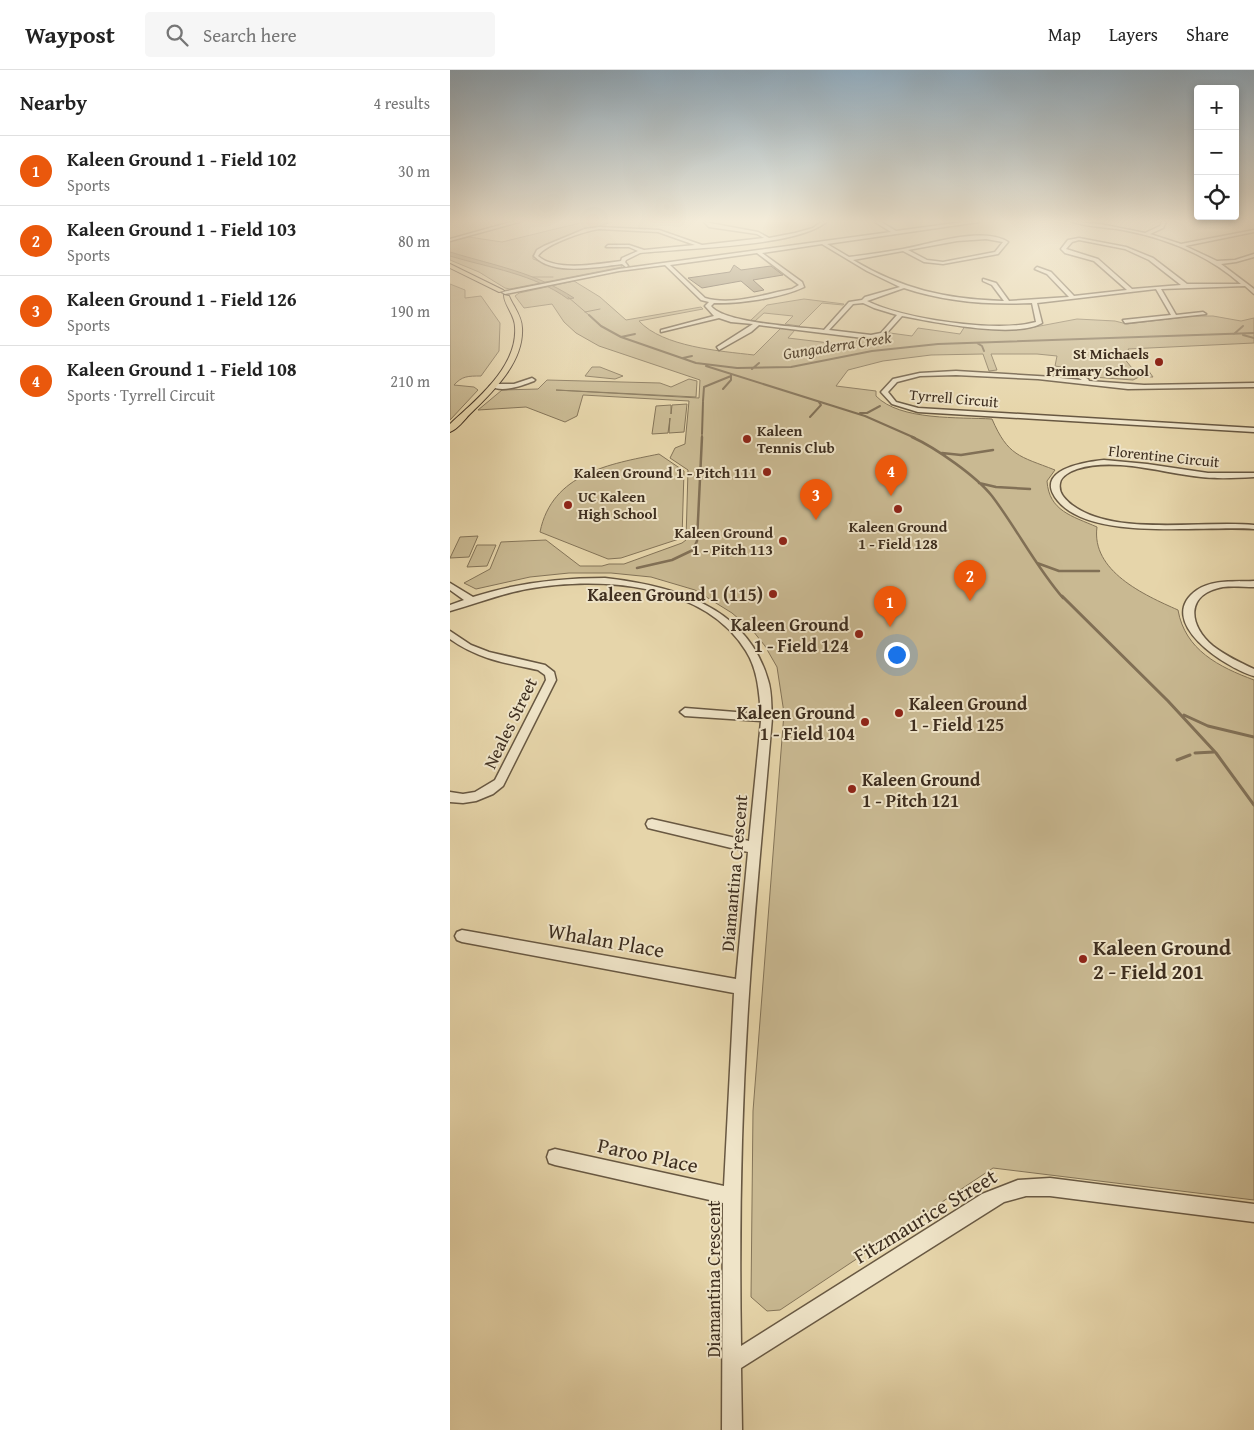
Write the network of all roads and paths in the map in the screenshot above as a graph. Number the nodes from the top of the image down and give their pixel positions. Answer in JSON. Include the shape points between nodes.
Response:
{"nodes":[{"id":1,"x":484,"y":285,"type":"edge"},
{"id":2,"x":489,"y":285,"type":"edge"},
{"id":3,"x":542,"y":285,"type":"edge"},
{"id":4,"x":689,"y":285,"type":"edge"},
{"id":5,"x":802,"y":285,"type":"edge"},
{"id":6,"x":901,"y":285,"type":"edge"},
{"id":7,"x":995,"y":285,"type":"edge"},
{"id":8,"x":1061,"y":285,"type":"edge"},
{"id":9,"x":1125,"y":285,"type":"edge"},
{"id":10,"x":1218,"y":285,"type":"edge"},
{"id":11,"x":1246,"y":285,"type":"edge"},
{"id":12,"x":1186,"y":286,"type":"joint"},
{"id":13,"x":904,"y":287,"type":"junction"},
{"id":14,"x":1158,"y":288,"type":"junction"},
{"id":15,"x":1131,"y":291,"type":"junction"},
{"id":16,"x":1254,"y":292,"type":"edge"},
{"id":17,"x":505,"y":293,"type":"junction"},
{"id":18,"x":493,"y":295,"type":"junction"},
{"id":19,"x":1074,"y":298,"type":"junction"},
{"id":20,"x":864,"y":301,"type":"junction"},
{"id":21,"x":712,"y":302,"type":"junction"},
{"id":22,"x":1034,"y":302,"type":"junction"},
{"id":23,"x":1008,"y":303,"type":"junction"},
{"id":24,"x":510,"y":308,"type":"junction"},
{"id":25,"x":901,"y":314,"type":"junction"},
{"id":26,"x":1202,"y":314,"type":"dead end"},
{"id":27,"x":719,"y":316,"type":"junction"},
{"id":28,"x":1175,"y":317,"type":"junction"},
{"id":29,"x":1125,"y":321,"type":"dead end"},
{"id":30,"x":758,"y":323,"type":"junction"},
{"id":31,"x":826,"y":330,"type":"junction"},
{"id":32,"x":663,"y":331,"type":"dead end"},
{"id":33,"x":720,"y":348,"type":"dead end"},
{"id":34,"x":532,"y":380,"type":"dead end"},
{"id":35,"x":1254,"y":385,"type":"edge"},
{"id":36,"x":493,"y":386,"type":"junction"},
{"id":37,"x":450,"y":429,"type":"edge"},
{"id":38,"x":1254,"y":430,"type":"edge"},
{"id":39,"x":1254,"y":476,"type":"edge"},
{"id":40,"x":1254,"y":527,"type":"edge"},
{"id":41,"x":1254,"y":584,"type":"edge"},
{"id":42,"x":450,"y":586,"type":"edge"},
{"id":43,"x":471,"y":600,"type":"junction"},
{"id":44,"x":450,"y":608,"type":"edge"},
{"id":45,"x":450,"y":634,"type":"edge"},
{"id":46,"x":1254,"y":673,"type":"edge"},
{"id":47,"x":685,"y":712,"type":"dead end"},
{"id":48,"x":767,"y":718,"type":"junction"},
{"id":49,"x":450,"y":797,"type":"edge"},
{"id":50,"x":652,"y":824,"type":"dead end"},
{"id":51,"x":755,"y":848,"type":"junction"},
{"id":52,"x":462,"y":936,"type":"dead end"},
{"id":53,"x":742,"y":987,"type":"junction"},
{"id":54,"x":555,"y":1157,"type":"dead end"},
{"id":55,"x":732,"y":1196,"type":"junction"},
{"id":56,"x":1254,"y":1213,"type":"edge"},
{"id":57,"x":731,"y":1363,"type":"junction"},
{"id":58,"x":732,"y":1430,"type":"edge"}],
"edges":[{"from":1,"to":18,"type":"main road"},
{"from":2,"to":17,"type":"main road"},
{"from":3,"to":17,"type":"street"},
{"from":4,"to":21,"type":"street"},
{"from":5,"to":21,"type":"street","via":[[787,291]]},
{"from":6,"to":13,"type":"street"},
{"from":7,"to":23,"type":"street"},
{"from":8,"to":19,"type":"street"},
{"from":9,"to":15,"type":"street"},
{"from":10,"to":12,"type":"street"},
{"from":11,"to":16,"type":"street"},
{"from":12,"to":14,"type":"street"},
{"from":13,"to":20,"type":"street"},
{"from":13,"to":23,"type":"street","via":[[947,298]]},
{"from":14,"to":15,"type":"street"},
{"from":14,"to":28,"type":"street"},
{"from":15,"to":19,"type":"street"},
{"from":17,"to":18,"type":"main road"},
{"from":17,"to":24,"type":"main road"},
{"from":18,"to":24,"type":"main road"},
{"from":19,"to":22,"type":"street"},
{"from":20,"to":25,"type":"street"},
{"from":20,"to":31,"type":"street","via":[[851,303]]},
{"from":21,"to":27,"type":"street","via":[[708,307]]},
{"from":22,"to":23,"type":"street"},
{"from":22,"to":25,"type":"street","via":[[1040,322],[1030,327],[962,324]]},
{"from":24,"to":36,"type":"main road","via":[[517,319],[518,343]]},
{"from":25,"to":31,"type":"street","via":[[879,336]]},
{"from":26,"to":28,"type":"street"},
{"from":27,"to":30,"type":"street"},
{"from":27,"to":32,"type":"street"},
{"from":28,"to":29,"type":"street"},
{"from":30,"to":31,"type":"street"},
{"from":30,"to":33,"type":"street"},
{"from":34,"to":36,"type":"street","via":[[515,386]]},
{"from":35,"to":38,"type":"street","name":"Tyrrell Circuit","via":[[1132,387],[1005,374],[917,375],[895,380],[884,392],[894,404],[918,410]]},
{"from":36,"to":37,"type":"main road"},
{"from":39,"to":40,"type":"street","name":"Florentine Circuit","via":[[1202,475],[1099,463],[1080,465],[1066,471],[1055,487],[1059,498],[1071,509],[1103,522],[1126,526],[1216,524]]},
{"from":41,"to":46,"type":"street","via":[[1229,584],[1208,589],[1194,599],[1188,613],[1192,629],[1205,646],[1228,662]]},
{"from":42,"to":43,"type":"street"},
{"from":43,"to":44,"type":"street","name":"Diamantina Crescent"},
{"from":43,"to":48,"type":"street","name":"Diamantina Crescent","via":[[530,586],[587,580],[640,584],[688,598],[722,618],[748,645],[764,679]]},
{"from":45,"to":49,"type":"street","name":"Neales Street","via":[[486,655],[541,667],[550,674],[551,680],[500,783],[474,798]]},
{"from":47,"to":48,"type":"street"},
{"from":48,"to":51,"type":"street","name":"Diamantina Crescent"},
{"from":50,"to":51,"type":"street"},
{"from":51,"to":53,"type":"street","name":"Diamantina Crescent"},
{"from":52,"to":53,"type":"street","name":"Whalan Place"},
{"from":53,"to":55,"type":"street","name":"Diamantina Crescent"},
{"from":54,"to":55,"type":"street","name":"Paroo Place"},
{"from":55,"to":57,"type":"street","name":"Diamantina Crescent"},
{"from":56,"to":57,"type":"street","name":"Fitzmaurice Street","via":[[1050,1187],[1012,1190],[988,1200]]},
{"from":57,"to":58,"type":"street","name":"Diamantina Crescent"}]}
